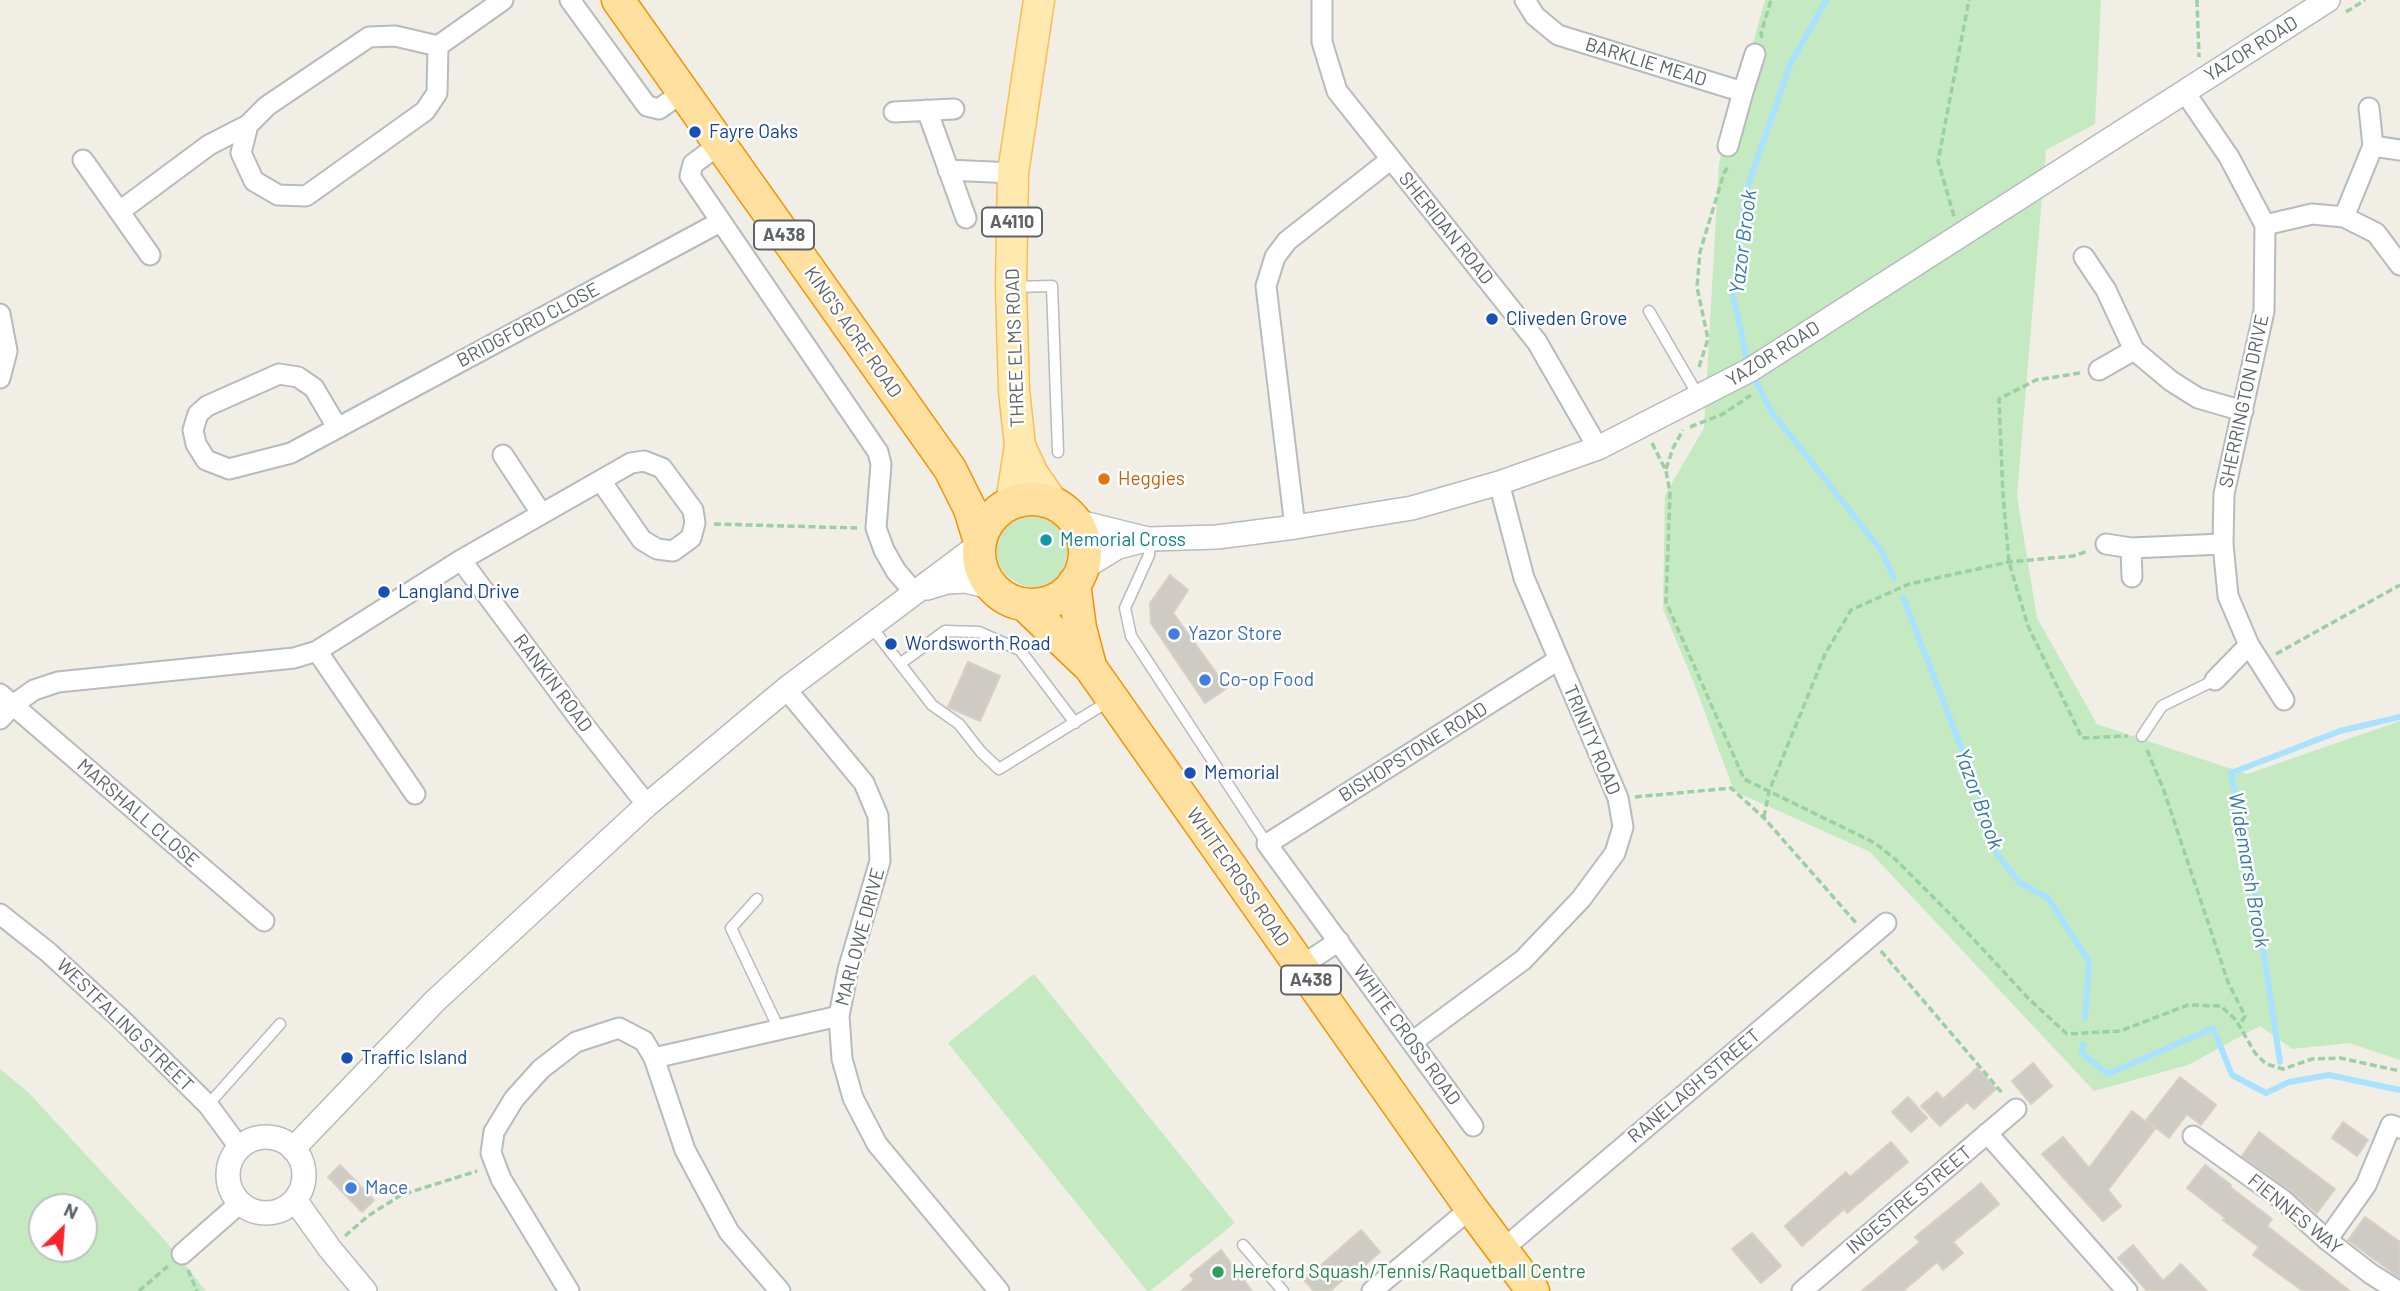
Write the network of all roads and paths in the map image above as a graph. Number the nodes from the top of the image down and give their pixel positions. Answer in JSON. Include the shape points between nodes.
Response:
{"nodes":[{"id":1,"x":503,"y":0,"type":"edge"},
{"id":2,"x":570,"y":0,"type":"edge"},
{"id":3,"x":618,"y":0,"type":"edge"},
{"id":4,"x":1039,"y":0,"type":"edge"},
{"id":5,"x":1322,"y":0,"type":"edge"},
{"id":6,"x":1525,"y":0,"type":"edge"},
{"id":7,"x":1771,"y":0,"type":"edge"},
{"id":8,"x":1969,"y":0,"type":"edge"},
{"id":9,"x":2197,"y":0,"type":"edge"},
{"id":10,"x":2328,"y":0,"type":"edge"},
{"id":11,"x":438,"y":46,"type":"junction"},
{"id":12,"x":1759,"y":50,"type":"joint"},
{"id":13,"x":2191,"y":87,"type":"junction"},
{"id":14,"x":683,"y":92,"type":"junction"},
{"id":15,"x":1743,"y":92,"type":"junction"},
{"id":16,"x":2369,"y":108,"type":"dead end"},
{"id":17,"x":954,"y":109,"type":"dead end"},
{"id":18,"x":927,"y":110,"type":"junction"},
{"id":19,"x":894,"y":112,"type":"dead end"},
{"id":20,"x":248,"y":125,"type":"junction"},
{"id":21,"x":720,"y":144,"type":"junction"},
{"id":22,"x":2373,"y":146,"type":"junction"},
{"id":23,"x":2400,"y":150,"type":"edge"},
{"id":24,"x":1731,"y":151,"type":"joint"},
{"id":25,"x":83,"y":160,"type":"dead end"},
{"id":26,"x":1390,"y":160,"type":"junction"},
{"id":27,"x":948,"y":170,"type":"junction"},
{"id":28,"x":1013,"y":173,"type":"junction"},
{"id":29,"x":120,"y":211,"type":"junction"},
{"id":30,"x":2344,"y":217,"type":"junction"},
{"id":31,"x":966,"y":218,"type":"dead end"},
{"id":32,"x":720,"y":222,"type":"junction"},
{"id":33,"x":2265,"y":225,"type":"junction"},
{"id":34,"x":1960,"y":235,"type":"junction"},
{"id":35,"x":150,"y":254,"type":"dead end"},
{"id":36,"x":2084,"y":257,"type":"dead end"},
{"id":37,"x":2400,"y":265,"type":"edge"},
{"id":38,"x":1011,"y":288,"type":"junction"},
{"id":39,"x":1649,"y":311,"type":"dead end"},
{"id":40,"x":0,"y":314,"type":"edge"},
{"id":41,"x":2134,"y":350,"type":"junction"},
{"id":42,"x":2099,"y":370,"type":"joint"},
{"id":43,"x":0,"y":379,"type":"edge"},
{"id":44,"x":1697,"y":391,"type":"junction"},
{"id":45,"x":2243,"y":411,"type":"junction"},
{"id":46,"x":1642,"y":426,"type":"junction"},
{"id":47,"x":337,"y":427,"type":"junction"},
{"id":48,"x":1683,"y":430,"type":"dead end"},
{"id":49,"x":1020,"y":445,"type":"junction"},
{"id":50,"x":1598,"y":448,"type":"junction"},
{"id":51,"x":1058,"y":452,"type":"dead end"},
{"id":52,"x":503,"y":455,"type":"dead end"},
{"id":53,"x":950,"y":469,"type":"junction"},
{"id":54,"x":1666,"y":471,"type":"junction"},
{"id":55,"x":601,"y":481,"type":"junction"},
{"id":56,"x":1499,"y":483,"type":"junction"},
{"id":57,"x":1008,"y":505,"type":"junction"},
{"id":58,"x":541,"y":513,"type":"junction"},
{"id":59,"x":1064,"y":513,"type":"junction"},
{"id":60,"x":695,"y":523,"type":"junction"},
{"id":61,"x":1295,"y":527,"type":"junction"},
{"id":62,"x":876,"y":528,"type":"junction"},
{"id":63,"x":1150,"y":539,"type":"junction"},
{"id":64,"x":980,"y":543,"type":"junction"},
{"id":65,"x":2106,"y":544,"type":"joint"},
{"id":66,"x":2223,"y":544,"type":"junction"},
{"id":67,"x":2131,"y":548,"type":"junction"},
{"id":68,"x":461,"y":560,"type":"junction"},
{"id":69,"x":2009,"y":562,"type":"junction"},
{"id":70,"x":1078,"y":576,"type":"junction"},
{"id":71,"x":2132,"y":577,"type":"dead end"},
{"id":72,"x":2400,"y":585,"type":"edge"},
{"id":73,"x":994,"y":588,"type":"junction"},
{"id":74,"x":914,"y":592,"type":"junction"},
{"id":75,"x":1024,"y":604,"type":"junction"},
{"id":76,"x":870,"y":625,"type":"junction"},
{"id":77,"x":2249,"y":645,"type":"junction"},
{"id":78,"x":317,"y":651,"type":"junction"},
{"id":79,"x":1558,"y":660,"type":"junction"},
{"id":80,"x":901,"y":663,"type":"junction"},
{"id":81,"x":2260,"y":663,"type":"junction"},
{"id":82,"x":1090,"y":667,"type":"junction"},
{"id":83,"x":2215,"y":680,"type":"joint"},
{"id":84,"x":786,"y":689,"type":"junction"},
{"id":85,"x":1112,"y":699,"type":"junction"},
{"id":86,"x":2284,"y":700,"type":"dead end"},
{"id":87,"x":4,"y":706,"type":"edge"},
{"id":88,"x":1075,"y":723,"type":"junction"},
{"id":89,"x":2142,"y":736,"type":"junction"},
{"id":90,"x":1769,"y":791,"type":"junction"},
{"id":91,"x":415,"y":793,"type":"dead end"},
{"id":92,"x":1618,"y":798,"type":"junction"},
{"id":93,"x":648,"y":805,"type":"junction"},
{"id":94,"x":1764,"y":818,"type":"junction"},
{"id":95,"x":1267,"y":844,"type":"junction"},
{"id":96,"x":757,"y":899,"type":"dead end"},
{"id":97,"x":0,"y":914,"type":"edge"},
{"id":98,"x":264,"y":921,"type":"dead end"},
{"id":99,"x":1886,"y":923,"type":"dead end"},
{"id":100,"x":1868,"y":937,"type":"junction"},
{"id":101,"x":1339,"y":941,"type":"junction"},
{"id":102,"x":1301,"y":966,"type":"junction"},
{"id":103,"x":839,"y":1016,"type":"junction"},
{"id":104,"x":280,"y":1024,"type":"dead end"},
{"id":105,"x":2239,"y":1026,"type":"junction"},
{"id":106,"x":779,"y":1029,"type":"junction"},
{"id":107,"x":1412,"y":1042,"type":"junction"},
{"id":108,"x":654,"y":1058,"type":"junction"},
{"id":109,"x":2400,"y":1071,"type":"edge"},
{"id":110,"x":208,"y":1105,"type":"junction"},
{"id":111,"x":2016,"y":1109,"type":"joint"},
{"id":112,"x":1473,"y":1126,"type":"dead end"},
{"id":113,"x":2400,"y":1128,"type":"edge"},
{"id":114,"x":1987,"y":1133,"type":"junction"},
{"id":115,"x":2193,"y":1136,"type":"dead end"},
{"id":116,"x":239,"y":1147,"type":"junction"},
{"id":117,"x":293,"y":1149,"type":"junction"},
{"id":118,"x":496,"y":1165,"type":"junction"},
{"id":119,"x":295,"y":1200,"type":"junction"},
{"id":120,"x":240,"y":1203,"type":"junction"},
{"id":121,"x":1471,"y":1208,"type":"junction"},
{"id":122,"x":2327,"y":1240,"type":"junction"},
{"id":123,"x":1243,"y":1245,"type":"dead end"},
{"id":124,"x":330,"y":1249,"type":"junction"},
{"id":125,"x":1502,"y":1250,"type":"junction"},
{"id":126,"x":182,"y":1254,"type":"joint"},
{"id":127,"x":139,"y":1291,"type":"edge"},
{"id":128,"x":365,"y":1291,"type":"edge"},
{"id":129,"x":569,"y":1291,"type":"edge"},
{"id":130,"x":780,"y":1291,"type":"edge"},
{"id":131,"x":999,"y":1291,"type":"edge"},
{"id":132,"x":1283,"y":1291,"type":"edge"},
{"id":133,"x":1372,"y":1291,"type":"edge"},
{"id":134,"x":1533,"y":1291,"type":"edge"},
{"id":135,"x":1802,"y":1291,"type":"edge"},
{"id":136,"x":2127,"y":1291,"type":"edge"},
{"id":137,"x":2398,"y":1291,"type":"edge"}],
"edges":[{"from":1,"to":11,"type":"street"},
{"from":2,"to":14,"type":"street","via":[[647,106],[659,109]]},
{"from":3,"to":14,"type":"highway","name":"KING'S ACRE ROAD","number":"A438"},
{"from":4,"to":28,"type":"main road","name":"THREE ELMS ROAD","number":"A4110"},
{"from":5,"to":26,"type":"street","name":"SHERIDAN ROAD","via":[[1322,41],[1337,91]]},
{"from":6,"to":15,"type":"street","name":"BARKLIE MEAD","via":[[1535,16],[1558,35]]},
{"from":7,"to":12,"type":"path"},
{"from":8,"to":34,"type":"path","via":[[1938,161]]},
{"from":9,"to":13,"type":"path"},
{"from":10,"to":13,"type":"street","name":"YAZOR ROAD"},
{"from":11,"to":20,"type":"street","via":[[395,36],[369,37],[267,106]]},
{"from":11,"to":20,"type":"street","via":[[437,93],[425,111],[306,196],[278,195],[254,181],[242,153]]},
{"from":12,"to":15,"type":"street"},
{"from":13,"to":33,"type":"street","name":"SHERRINGTON DRIVE"},
{"from":13,"to":34,"type":"street","name":"YAZOR ROAD"},
{"from":14,"to":21,"type":"highway","name":"KING'S ACRE ROAD","number":"A438"},
{"from":15,"to":24,"type":"street"},
{"from":16,"to":22,"type":"street"},
{"from":17,"to":18,"type":"street"},
{"from":18,"to":19,"type":"street"},
{"from":18,"to":27,"type":"street"},
{"from":20,"to":29,"type":"street","via":[[209,145]]},
{"from":21,"to":32,"type":"street","via":[[693,164],[690,176]]},
{"from":21,"to":53,"type":"highway","name":"KING'S ACRE ROAD","number":"A438"},
{"from":22,"to":23,"type":"street"},
{"from":22,"to":30,"type":"street"},
{"from":24,"to":44,"type":"path","via":[[1700,252],[1697,287],[1708,339]]},
{"from":25,"to":29,"type":"street"},
{"from":26,"to":50,"type":"street","name":"SHERIDAN ROAD","via":[[1537,342]]},
{"from":26,"to":61,"type":"street","via":[[1287,242],[1275,257],[1266,286]]},
{"from":27,"to":28,"type":"street"},
{"from":27,"to":31,"type":"street"},
{"from":28,"to":38,"type":"main road","name":"THREE ELMS ROAD","number":"A4110"},
{"from":29,"to":35,"type":"street"},
{"from":30,"to":33,"type":"street","via":[[2312,214]]},
{"from":30,"to":37,"type":"street","via":[[2376,233]]},
{"from":32,"to":47,"type":"street","name":"BRIDGFORD CLOSE"},
{"from":32,"to":62,"type":"street","via":[[878,452]]},
{"from":33,"to":45,"type":"street","name":"SHERRINGTON DRIVE","via":[[2264,312]]},
{"from":34,"to":44,"type":"street","name":"YAZOR ROAD","via":[[1750,370]]},
{"from":36,"to":41,"type":"street","via":[[2106,290]]},
{"from":38,"to":49,"type":"main road","name":"THREE ELMS ROAD","number":"A4110"},
{"from":38,"to":51,"type":"lane","via":[[1052,286]]},
{"from":39,"to":44,"type":"lane"},
{"from":40,"to":43,"type":"street","via":[[8,351]]},
{"from":41,"to":42,"type":"street"},
{"from":41,"to":45,"type":"street","via":[[2198,398]]},
{"from":42,"to":69,"type":"path","via":[[2036,380],[1999,399]]},
{"from":44,"to":46,"type":"street","name":"YAZOR ROAD"},
{"from":45,"to":66,"type":"street","name":"SHERRINGTON DRIVE","via":[[2224,494]]},
{"from":46,"to":50,"type":"street","name":"YAZOR ROAD"},
{"from":46,"to":54,"type":"path"},
{"from":47,"to":47,"type":"street","name":"BRIDGFORD CLOSE","via":[[291,453],[229,469],[206,460],[193,430],[198,414],[207,406],[279,374],[298,377],[314,388]]},
{"from":48,"to":54,"type":"path"},
{"from":49,"to":57,"type":"main road","name":"THREE ELMS ROAD","number":"A4110"},
{"from":49,"to":59,"type":"main road","name":"THREE ELMS ROAD","number":"A4110","via":[[1033,474]]},
{"from":50,"to":56,"type":"street","name":"YAZOR ROAD"},
{"from":52,"to":58,"type":"street"},
{"from":53,"to":57,"type":"highway","name":"KING'S ACRE ROAD","number":"A438","via":[[976,492]]},
{"from":53,"to":64,"type":"highway","name":"KING'S ACRE ROAD","number":"A438","via":[[970,509]]},
{"from":54,"to":90,"type":"path","via":[[1670,492],[1666,601],[1744,779]]},
{"from":55,"to":58,"type":"street"},
{"from":55,"to":60,"type":"street","via":[[631,463],[644,461],[662,468],[693,510]]},
{"from":55,"to":60,"type":"street","via":[[642,540],[657,549],[673,551],[691,538]]},
{"from":56,"to":61,"type":"street","name":"YAZOR ROAD","via":[[1412,508]]},
{"from":56,"to":79,"type":"street","name":"TRINITY ROAD","via":[[1524,578]]},
{"from":57,"to":59,"type":"highway","number":"A438","via":[[1039,500]]},
{"from":57,"to":64,"type":"highway","via":[[989,521]]},
{"from":58,"to":68,"type":"street"},
{"from":59,"to":63,"type":"street","name":"YAZOR ROAD"},
{"from":59,"to":70,"type":"highway","number":"A438","via":[[1084,544]]},
{"from":60,"to":62,"type":"path"},
{"from":61,"to":63,"type":"street","name":"YAZOR ROAD","via":[[1217,537]]},
{"from":62,"to":74,"type":"street","via":[[896,571]]},
{"from":63,"to":70,"type":"street","name":"YAZOR ROAD","via":[[1118,547]]},
{"from":63,"to":95,"type":"lane","via":[[1149,555],[1125,608],[1131,636]]},
{"from":64,"to":73,"type":"highway","number":"A438","via":[[980,561]]},
{"from":64,"to":74,"type":"street"},
{"from":65,"to":67,"type":"street"},
{"from":65,"to":69,"type":"path","via":[[2073,556]]},
{"from":66,"to":67,"type":"street"},
{"from":66,"to":77,"type":"street","name":"SHERRINGTON DRIVE","via":[[2228,596]]},
{"from":67,"to":71,"type":"street"},
{"from":68,"to":78,"type":"street"},
{"from":68,"to":93,"type":"street","name":"RANKIN ROAD"},
{"from":69,"to":89,"type":"path","via":[[2028,626],[2082,738]]},
{"from":69,"to":90,"type":"path","via":[[1909,584],[1851,610],[1825,654]]},
{"from":70,"to":75,"type":"highway","via":[[1058,598]]},
{"from":70,"to":82,"type":"highway","name":"WHITECROSS ROAD","number":"A438","via":[[1080,628]]},
{"from":72,"to":81,"type":"path"},
{"from":73,"to":74,"type":"street","via":[[967,581]]},
{"from":73,"to":75,"type":"highway","number":"A438"},
{"from":74,"to":76,"type":"street"},
{"from":75,"to":82,"type":"highway","name":"WHITECROSS ROAD","number":"A438"},
{"from":76,"to":80,"type":"lane"},
{"from":76,"to":84,"type":"street"},
{"from":77,"to":81,"type":"street","name":"SHERRINGTON DRIVE"},
{"from":77,"to":83,"type":"street"},
{"from":78,"to":87,"type":"street","via":[[294,658],[58,682]]},
{"from":78,"to":91,"type":"street"},
{"from":79,"to":92,"type":"street","name":"TRINITY ROAD"},
{"from":79,"to":95,"type":"street","name":"BISHOPSTONE ROAD"},
{"from":80,"to":88,"type":"lane","via":[[945,631],[979,632],[1020,650]]},
{"from":80,"to":88,"type":"lane","via":[[932,705],[959,724],[999,769]]},
{"from":81,"to":86,"type":"street","name":"SHERRINGTON DRIVE"},
{"from":82,"to":85,"type":"highway","name":"WHITECROSS ROAD","number":"A438"},
{"from":83,"to":89,"type":"lane","via":[[2162,706]]},
{"from":84,"to":93,"type":"street"},
{"from":84,"to":103,"type":"street","name":"MARLOWE DRIVE","via":[[864,783],[878,816],[880,861]]},
{"from":85,"to":88,"type":"lane"},
{"from":85,"to":102,"type":"highway","name":"WHITECROSS ROAD","number":"A438"},
{"from":87,"to":98,"type":"street","name":"MARSHALL CLOSE"},
{"from":89,"to":105,"type":"path","via":[[2228,982],[2245,1016]]},
{"from":90,"to":94,"type":"path"},
{"from":90,"to":105,"type":"path","via":[[1885,851],[2067,1034],[2120,1031],[2188,1005],[2221,1006]]},
{"from":92,"to":94,"type":"path","via":[[1731,788]]},
{"from":92,"to":107,"type":"street","name":"TRINITY ROAD","via":[[1623,827],[1615,853],[1581,899],[1522,960]]},
{"from":93,"to":117,"type":"street","via":[[435,1000]]},
{"from":94,"to":100,"type":"path"},
{"from":95,"to":101,"type":"street","name":"WHITE CROSS ROAD"},
{"from":96,"to":106,"type":"lane","via":[[731,928]]},
{"from":97,"to":110,"type":"street","name":"WESTFALING STREET","via":[[103,1002]]},
{"from":99,"to":100,"type":"street","name":"RANELAGH STREET"},
{"from":100,"to":111,"type":"path"},
{"from":100,"to":125,"type":"street","name":"RANELAGH STREET"},
{"from":101,"to":102,"type":"street"},
{"from":101,"to":107,"type":"street","name":"WHITE CROSS ROAD"},
{"from":102,"to":121,"type":"highway","name":"WHITECROSS ROAD","number":"A438"},
{"from":103,"to":106,"type":"street"},
{"from":103,"to":131,"type":"street","name":"MARLOWE DRIVE","via":[[842,1059],[853,1098],[877,1144]]},
{"from":104,"to":110,"type":"lane"},
{"from":105,"to":109,"type":"path","via":[[2266,1064],[2283,1069],[2312,1059],[2340,1058]]},
{"from":106,"to":108,"type":"street"},
{"from":107,"to":112,"type":"street","name":"WHITE CROSS ROAD"},
{"from":108,"to":118,"type":"street","via":[[644,1041],[619,1028],[576,1042],[541,1069],[514,1099],[494,1132],[491,1153]]},
{"from":108,"to":130,"type":"street","via":[[697,1173],[729,1232]]},
{"from":110,"to":116,"type":"street","name":"WESTFALING STREET"},
{"from":111,"to":114,"type":"street","name":"INGESTRE STREET"},
{"from":113,"to":122,"type":"street","via":[[2392,1125],[2366,1185]]},
{"from":114,"to":135,"type":"street","name":"INGESTRE STREET"},
{"from":114,"to":136,"type":"street"},
{"from":115,"to":122,"type":"street","name":"FIENNES WAY","via":[[2283,1200]]},
{"from":116,"to":117,"type":"street","via":[[264,1137]]},
{"from":116,"to":120,"type":"street","via":[[228,1177]]},
{"from":117,"to":119,"type":"street","via":[[304,1174]]},
{"from":118,"to":124,"type":"path","via":[[401,1195]]},
{"from":118,"to":129,"type":"street"},
{"from":119,"to":120,"type":"street","via":[[272,1213],[259,1213]]},
{"from":119,"to":124,"type":"street"},
{"from":120,"to":126,"type":"street"},
{"from":121,"to":125,"type":"highway","name":"WHITECROSS ROAD","number":"A438"},
{"from":121,"to":133,"type":"street"},
{"from":122,"to":137,"type":"street","name":"FIENNES WAY"},
{"from":123,"to":132,"type":"lane"},
{"from":124,"to":128,"type":"street"},
{"from":125,"to":134,"type":"highway","name":"WHITECROSS ROAD","number":"A438"},
{"from":126,"to":127,"type":"path"}]}
